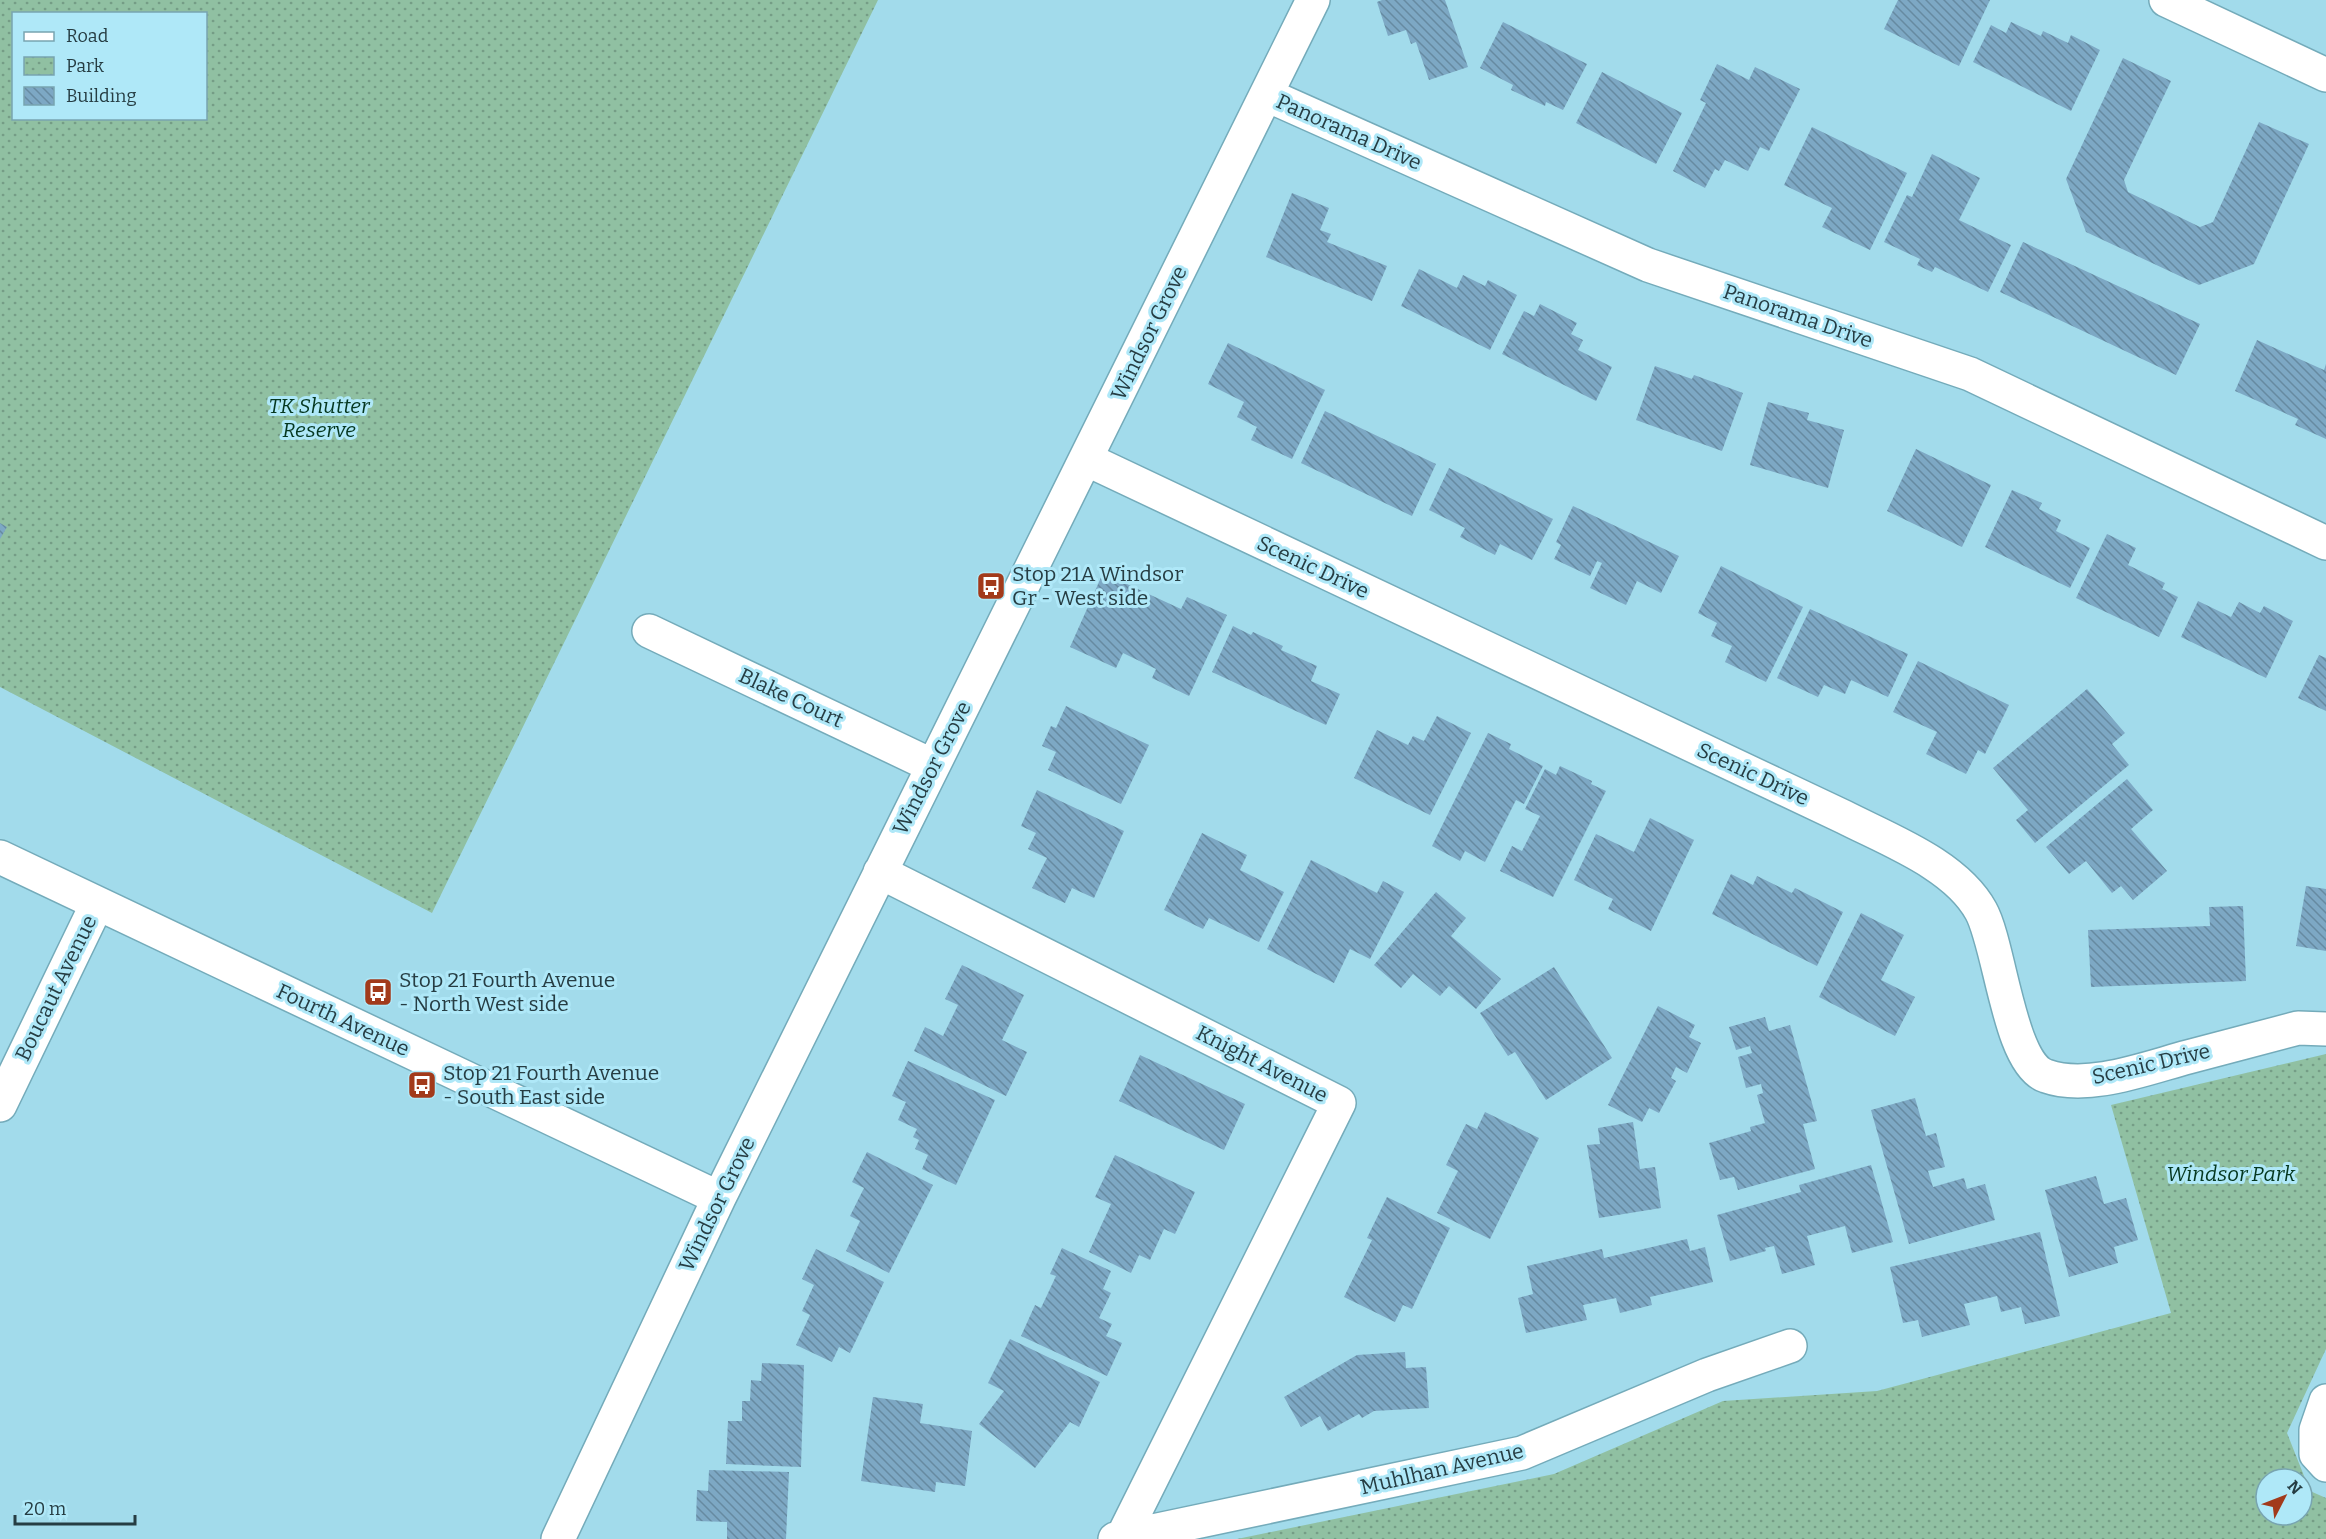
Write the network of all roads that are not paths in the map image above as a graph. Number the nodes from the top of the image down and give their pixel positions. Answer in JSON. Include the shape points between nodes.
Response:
{"nodes":[{"id":1,"x":1313,"y":0,"type":"edge"},
{"id":2,"x":2166,"y":0,"type":"edge"},
{"id":3,"x":2326,"y":75,"type":"edge"},
{"id":4,"x":1267,"y":95,"type":"junction"},
{"id":5,"x":1086,"y":459,"type":"junction"},
{"id":6,"x":2326,"y":543,"type":"edge"},
{"id":7,"x":649,"y":631,"type":"dead end"},
{"id":8,"x":933,"y":766,"type":"junction"},
{"id":9,"x":0,"y":857,"type":"edge"},
{"id":10,"x":880,"y":872,"type":"junction"},
{"id":11,"x":97,"y":904,"type":"junction"},
{"id":12,"x":2326,"y":1029,"type":"edge"},
{"id":13,"x":0,"y":1105,"type":"edge"},
{"id":14,"x":719,"y":1198,"type":"junction"},
{"id":15,"x":1790,"y":1346,"type":"dead end"},
{"id":16,"x":2326,"y":1401,"type":"edge"},
{"id":17,"x":2321,"y":1460,"type":"edge"},
{"id":18,"x":1119,"y":1538,"type":"edge"},
{"id":19,"x":558,"y":1539,"type":"edge"}],
"edges":[{"from":1,"to":4,"type":"street","name":"Windsor Grove"},
{"from":2,"to":3,"type":"street"},
{"from":4,"to":5,"type":"street","name":"Windsor Grove"},
{"from":4,"to":6,"type":"street","name":"Panorama Drive","via":[[1648,265],[1970,374]]},
{"from":5,"to":8,"type":"street","name":"Windsor Grove"},
{"from":5,"to":12,"type":"street","name":"Scenic Drive","via":[[1844,817],[1957,880],[1981,911],[2014,1028],[2028,1062],[2044,1076],[2069,1080],[2107,1078],[2298,1028]]},
{"from":7,"to":8,"type":"street","name":"Blake Court"},
{"from":8,"to":10,"type":"street","name":"Windsor Grove"},
{"from":9,"to":11,"type":"street","name":"Fourth Avenue"},
{"from":10,"to":14,"type":"street","name":"Windsor Grove"},
{"from":10,"to":18,"type":"street","name":"Knight Avenue","via":[[1339,1103]]},
{"from":11,"to":13,"type":"street","name":"Boucaut Avenue"},
{"from":11,"to":14,"type":"street","name":"Fourth Avenue"},
{"from":14,"to":19,"type":"street","name":"Windsor Grove"},
{"from":15,"to":18,"type":"street","name":"Muhlhan Avenue","via":[[1707,1375],[1522,1453]]},
{"from":16,"to":17,"type":"street","via":[[2316,1430]]}]}
